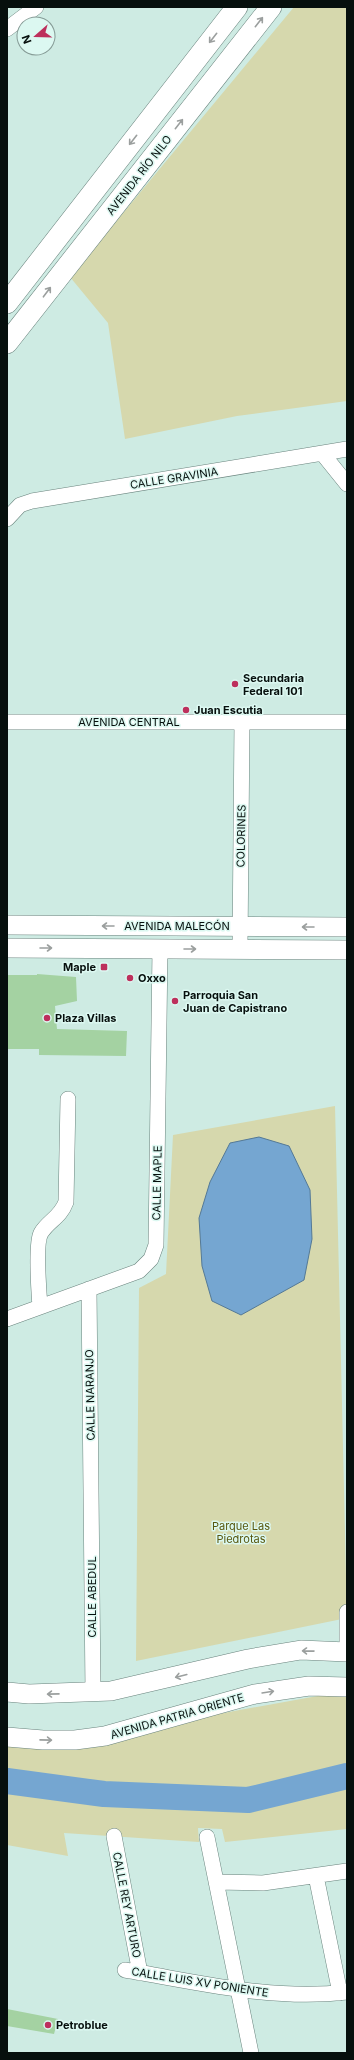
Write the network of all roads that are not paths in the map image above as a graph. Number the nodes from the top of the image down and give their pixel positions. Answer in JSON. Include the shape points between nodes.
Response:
{"nodes":[{"id":1,"x":36,"y":7,"type":"edge"},
{"id":2,"x":237,"y":7,"type":"edge"},
{"id":3,"x":271,"y":7,"type":"edge"},
{"id":4,"x":7,"y":29,"type":"edge"},
{"id":5,"x":7,"y":303,"type":"edge"},
{"id":6,"x":7,"y":344,"type":"edge"},
{"id":7,"x":347,"y":449,"type":"edge"},
{"id":8,"x":322,"y":454,"type":"junction"},
{"id":9,"x":347,"y":484,"type":"edge"},
{"id":10,"x":7,"y":519,"type":"edge"},
{"id":11,"x":7,"y":722,"type":"edge"},
{"id":12,"x":242,"y":722,"type":"junction"},
{"id":13,"x":347,"y":722,"type":"edge"},
{"id":14,"x":7,"y":925,"type":"edge"},
{"id":15,"x":240,"y":926,"type":"junction"},
{"id":16,"x":347,"y":927,"type":"edge"},
{"id":17,"x":7,"y":948,"type":"edge"},
{"id":18,"x":160,"y":949,"type":"junction"},
{"id":19,"x":240,"y":949,"type":"junction"},
{"id":20,"x":347,"y":950,"type":"edge"},
{"id":21,"x":68,"y":1099,"type":"dead end"},
{"id":22,"x":89,"y":1288,"type":"junction"},
{"id":23,"x":40,"y":1307,"type":"junction"},
{"id":24,"x":7,"y":1320,"type":"edge"},
{"id":25,"x":91,"y":1501,"type":"joint"},
{"id":26,"x":347,"y":1612,"type":"edge"},
{"id":27,"x":347,"y":1652,"type":"edge"},
{"id":28,"x":347,"y":1687,"type":"edge"},
{"id":29,"x":7,"y":1692,"type":"edge"},
{"id":30,"x":93,"y":1692,"type":"junction"},
{"id":31,"x":7,"y":1737,"type":"edge"},
{"id":32,"x":114,"y":1836,"type":"dead end"},
{"id":33,"x":207,"y":1836,"type":"dead end"},
{"id":34,"x":347,"y":1871,"type":"edge"},
{"id":35,"x":316,"y":1876,"type":"junction"},
{"id":36,"x":216,"y":1882,"type":"junction"},
{"id":37,"x":125,"y":1970,"type":"dead end"},
{"id":38,"x":140,"y":1973,"type":"junction"},
{"id":39,"x":238,"y":1989,"type":"junction"},
{"id":40,"x":343,"y":1992,"type":"edge"},
{"id":41,"x":251,"y":2053,"type":"edge"}],
"edges":[{"from":1,"to":4,"type":"street"},
{"from":2,"to":5,"type":"main road","one_way":true},
{"from":6,"to":3,"type":"main road","name":"AVENIDA RÍO NILO","one_way":true},
{"from":7,"to":8,"type":"street","name":"CALLE GRAVINIA"},
{"from":8,"to":9,"type":"street"},
{"from":8,"to":10,"type":"street","name":"CALLE GRAVINIA","via":[[32,501],[20,505]]},
{"from":11,"to":12,"type":"street","name":"AVENIDA CENTRAL"},
{"from":12,"to":13,"type":"street","name":"AVENIDA CENTRAL"},
{"from":12,"to":15,"type":"street","name":"COLORINES"},
{"from":15,"to":14,"type":"street","name":"AVENIDA MALECÓN","one_way":true},
{"from":16,"to":15,"type":"street","name":"AVENIDA MALECÓN","one_way":true},
{"from":15,"to":19,"type":"street","name":"COLORINES"},
{"from":17,"to":18,"type":"street","name":"AVENIDA MALECÓN","one_way":true},
{"from":18,"to":19,"type":"street","name":"AVENIDA MALECÓN","one_way":true},
{"from":18,"to":22,"type":"street","name":"CALLE MAPLE","via":[[156,1244],[151,1259],[139,1271]]},
{"from":19,"to":20,"type":"street","name":"AVENIDA MALECÓN"},
{"from":21,"to":23,"type":"street","via":[[66,1202],[60,1214],[44,1228],[38,1239]]},
{"from":22,"to":23,"type":"street","name":"CALLE MAPLE"},
{"from":22,"to":25,"type":"street","name":"CALLE NARANJO"},
{"from":23,"to":24,"type":"street","name":"CALLE MAPLE"},
{"from":25,"to":30,"type":"street","name":"CALLE ABEDUL"},
{"from":26,"to":27,"type":"street"},
{"from":27,"to":30,"type":"street","one_way":true,"via":[[301,1650],[248,1659],[145,1685]]},
{"from":31,"to":28,"type":"street","name":"AVENIDA PATRIA ORIENTE","one_way":true,"via":[[75,1740],[105,1736],[256,1694],[309,1686]]},
{"from":30,"to":29,"type":"street","one_way":true},
{"from":32,"to":38,"type":"street","name":"CALLE REY ARTURO"},
{"from":33,"to":36,"type":"street"},
{"from":34,"to":35,"type":"street"},
{"from":35,"to":36,"type":"street","via":[[264,1883]]},
{"from":35,"to":40,"type":"street"},
{"from":36,"to":39,"type":"street"},
{"from":37,"to":38,"type":"street","name":"CALLE LUIS XV PONIENTE"},
{"from":38,"to":39,"type":"street","name":"CALLE LUIS XV PONIENTE"},
{"from":39,"to":40,"type":"street","name":"CALLE LUIS XV PONIENTE","via":[[267,1994]]},
{"from":39,"to":41,"type":"street"}]}
